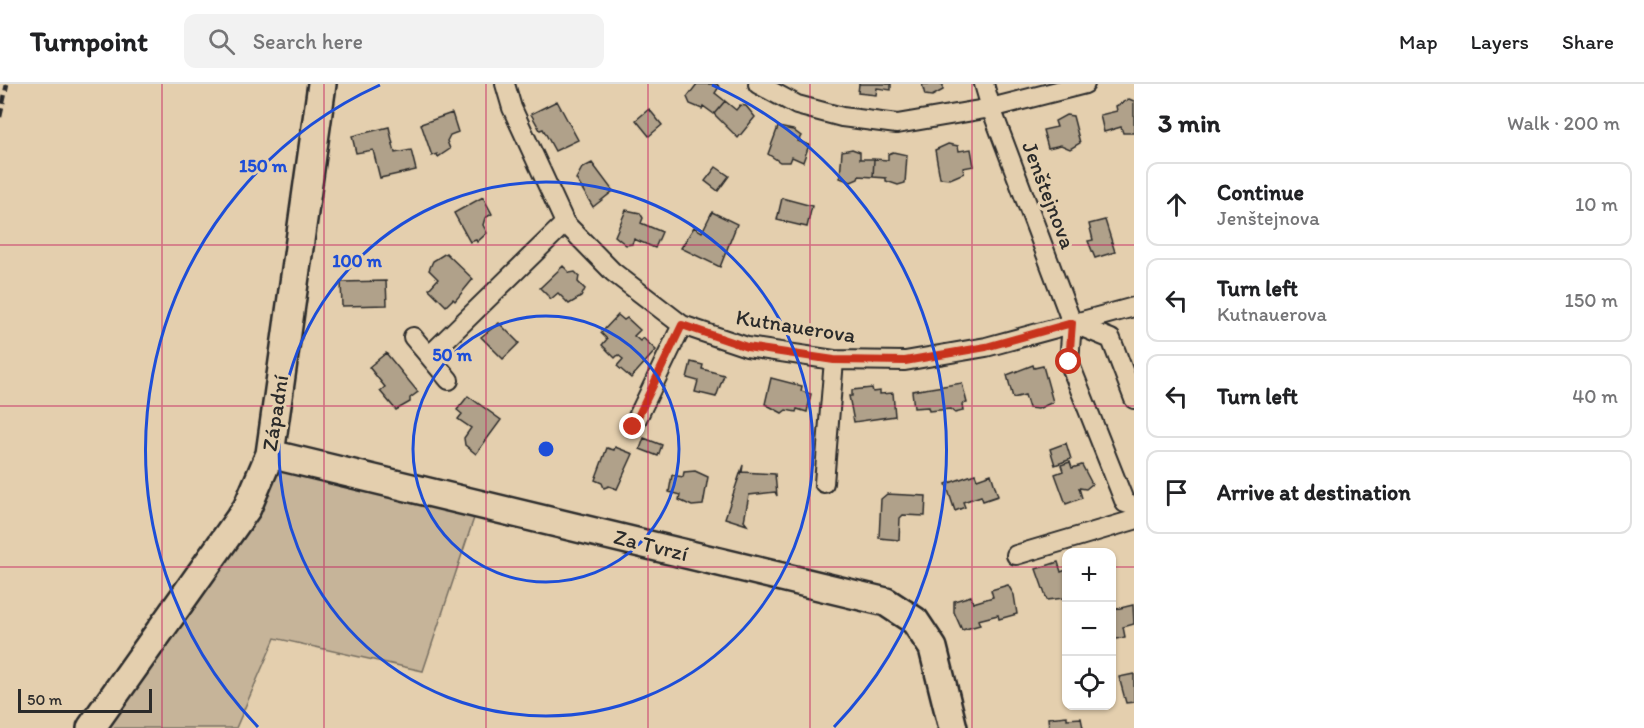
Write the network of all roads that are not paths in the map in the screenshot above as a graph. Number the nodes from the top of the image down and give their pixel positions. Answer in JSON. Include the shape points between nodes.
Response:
{"nodes":[{"id":1,"x":322,"y":84,"type":"edge"},
{"id":2,"x":505,"y":84,"type":"edge"},
{"id":3,"x":758,"y":84,"type":"edge"},
{"id":4,"x":984,"y":84,"type":"edge"},
{"id":5,"x":1085,"y":84,"type":"edge"},
{"id":6,"x":991,"y":108,"type":"junction"},
{"id":7,"x":565,"y":223,"type":"junction"},
{"id":8,"x":1134,"y":307,"type":"edge"},
{"id":9,"x":1072,"y":323,"type":"junction"},
{"id":10,"x":682,"y":325,"type":"junction"},
{"id":11,"x":413,"y":337,"type":"dead end"},
{"id":12,"x":429,"y":356,"type":"junction"},
{"id":13,"x":834,"y":360,"type":"junction"},
{"id":14,"x":449,"y":380,"type":"dead end"},
{"id":15,"x":1134,"y":399,"type":"edge"},
{"id":16,"x":633,"y":427,"type":"dead end"},
{"id":17,"x":270,"y":454,"type":"junction"},
{"id":18,"x":824,"y":483,"type":"dead end"},
{"id":19,"x":1134,"y":506,"type":"edge"},
{"id":20,"x":1134,"y":520,"type":"edge"},
{"id":21,"x":1016,"y":555,"type":"dead end"},
{"id":22,"x":91,"y":728,"type":"edge"},
{"id":23,"x":953,"y":728,"type":"edge"}],
"edges":[{"from":1,"to":17,"type":"street","name":"Západní"},
{"from":2,"to":7,"type":"street","name":"Kutnauerova","via":[[512,108]]},
{"from":3,"to":6,"type":"street","via":[[796,105],[842,117],[897,124]]},
{"from":4,"to":6,"type":"street","name":"Jenštejnova"},
{"from":5,"to":6,"type":"street"},
{"from":6,"to":9,"type":"street","name":"Jenštejnova"},
{"from":7,"to":10,"type":"street","name":"Kutnauerova","via":[[613,272]]},
{"from":7,"to":12,"type":"street"},
{"from":8,"to":9,"type":"street","name":"Kutnauerova"},
{"from":9,"to":13,"type":"street","name":"Kutnauerova","via":[[986,347],[905,361]]},
{"from":9,"to":15,"type":"street","via":[[1111,339]]},
{"from":9,"to":19,"type":"street","name":"Jenštejnova","via":[[1069,362],[1125,502]]},
{"from":10,"to":13,"type":"street","name":"Kutnauerova","via":[[747,347]]},
{"from":10,"to":16,"type":"street"},
{"from":11,"to":12,"type":"street"},
{"from":12,"to":14,"type":"street"},
{"from":13,"to":18,"type":"street"},
{"from":17,"to":22,"type":"street","name":"Západní","via":[[246,508]]},
{"from":17,"to":23,"type":"street","name":"Za Tvrzí","via":[[886,602],[915,621],[933,648]]},
{"from":20,"to":21,"type":"street"}]}
